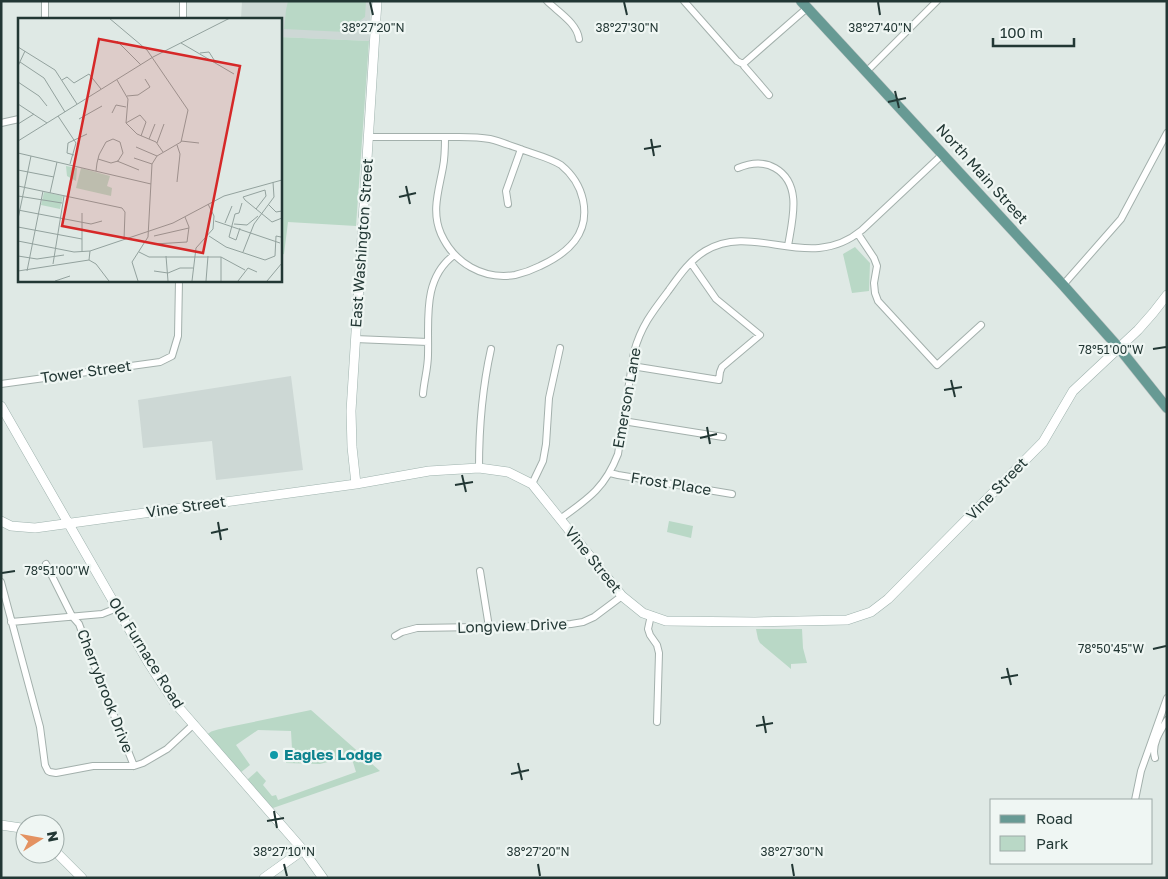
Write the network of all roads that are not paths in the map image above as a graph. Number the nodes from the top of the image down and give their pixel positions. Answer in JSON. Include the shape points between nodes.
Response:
{"nodes":[{"id":1,"x":45,"y":1,"type":"edge"},
{"id":2,"x":183,"y":1,"type":"edge"},
{"id":3,"x":377,"y":1,"type":"edge"},
{"id":4,"x":546,"y":1,"type":"edge"},
{"id":5,"x":684,"y":1,"type":"edge"},
{"id":6,"x":937,"y":1,"type":"edge"},
{"id":7,"x":804,"y":4,"type":"edge"},
{"id":8,"x":45,"y":18,"type":"edge"},
{"id":9,"x":183,"y":18,"type":"edge"},
{"id":10,"x":579,"y":39,"type":"dead end"},
{"id":11,"x":743,"y":64,"type":"junction"},
{"id":12,"x":866,"y":72,"type":"junction"},
{"id":13,"x":769,"y":96,"type":"dead end"},
{"id":14,"x":18,"y":119,"type":"edge"},
{"id":15,"x":1,"y":123,"type":"edge"},
{"id":16,"x":1167,"y":133,"type":"edge"},
{"id":17,"x":368,"y":137,"type":"junction"},
{"id":18,"x":444,"y":137,"type":"junction"},
{"id":19,"x":521,"y":149,"type":"junction"},
{"id":20,"x":943,"y":154,"type":"junction"},
{"id":21,"x":738,"y":168,"type":"dead end"},
{"id":22,"x":508,"y":204,"type":"dead end"},
{"id":23,"x":858,"y":234,"type":"junction"},
{"id":24,"x":788,"y":246,"type":"junction"},
{"id":25,"x":454,"y":255,"type":"junction"},
{"id":26,"x":690,"y":263,"type":"junction"},
{"id":27,"x":179,"y":281,"type":"edge"},
{"id":28,"x":1063,"y":285,"type":"junction"},
{"id":29,"x":1167,"y":295,"type":"edge"},
{"id":30,"x":981,"y":325,"type":"dead end"},
{"id":31,"x":355,"y":338,"type":"junction"},
{"id":32,"x":428,"y":342,"type":"junction"},
{"id":33,"x":560,"y":348,"type":"dead end"},
{"id":34,"x":1119,"y":348,"type":"junction"},
{"id":35,"x":491,"y":349,"type":"dead end"},
{"id":36,"x":632,"y":366,"type":"junction"},
{"id":37,"x":1,"y":384,"type":"edge"},
{"id":38,"x":423,"y":394,"type":"dead end"},
{"id":39,"x":1,"y":406,"type":"edge"},
{"id":40,"x":1167,"y":408,"type":"edge"},
{"id":41,"x":623,"y":421,"type":"junction"},
{"id":42,"x":723,"y":437,"type":"dead end"},
{"id":43,"x":479,"y":468,"type":"junction"},
{"id":44,"x":610,"y":472,"type":"junction"},
{"id":45,"x":356,"y":484,"type":"junction"},
{"id":46,"x":532,"y":484,"type":"junction"},
{"id":47,"x":732,"y":494,"type":"dead end"},
{"id":48,"x":560,"y":519,"type":"junction"},
{"id":49,"x":1,"y":522,"type":"edge"},
{"id":50,"x":68,"y":523,"type":"junction"},
{"id":51,"x":46,"y":564,"type":"dead end"},
{"id":52,"x":480,"y":572,"type":"dead end"},
{"id":53,"x":1,"y":582,"type":"edge"},
{"id":54,"x":622,"y":596,"type":"junction"},
{"id":55,"x":117,"y":608,"type":"junction"},
{"id":56,"x":651,"y":615,"type":"junction"},
{"id":57,"x":72,"y":616,"type":"junction"},
{"id":58,"x":11,"y":622,"type":"junction"},
{"id":59,"x":489,"y":627,"type":"junction"},
{"id":60,"x":395,"y":636,"type":"dead end"},
{"id":61,"x":1167,"y":698,"type":"edge"},
{"id":62,"x":1167,"y":720,"type":"edge"},
{"id":63,"x":656,"y":722,"type":"dead end"},
{"id":64,"x":194,"y":724,"type":"junction"},
{"id":65,"x":1155,"y":758,"type":"dead end"},
{"id":66,"x":134,"y":766,"type":"junction"},
{"id":67,"x":1135,"y":799,"type":"edge"},
{"id":68,"x":1,"y":825,"type":"edge"},
{"id":69,"x":15,"y":827,"type":"edge"},
{"id":70,"x":303,"y":850,"type":"junction"},
{"id":71,"x":65,"y":861,"type":"edge"},
{"id":72,"x":82,"y":878,"type":"edge"},
{"id":73,"x":264,"y":878,"type":"edge"},
{"id":74,"x":323,"y":878,"type":"edge"}],
"edges":[{"from":1,"to":8,"type":"street"},
{"from":2,"to":9,"type":"street"},
{"from":3,"to":17,"type":"main road","name":"East Washington Street"},
{"from":4,"to":10,"type":"street","via":[[575,28]]},
{"from":5,"to":11,"type":"street"},
{"from":6,"to":12,"type":"street"},
{"from":7,"to":11,"type":"street"},
{"from":7,"to":12,"type":"main road","name":"North Main Street"},
{"from":11,"to":13,"type":"street"},
{"from":12,"to":20,"type":"main road","name":"North Main Street"},
{"from":14,"to":15,"type":"street"},
{"from":16,"to":28,"type":"street","via":[[1121,219]]},
{"from":17,"to":18,"type":"street"},
{"from":17,"to":31,"type":"main road","name":"East Washington Street"},
{"from":18,"to":19,"type":"street","via":[[486,139]]},
{"from":18,"to":25,"type":"street","via":[[436,211],[441,234]]},
{"from":19,"to":22,"type":"street","via":[[506,191]]},
{"from":19,"to":25,"type":"street","via":[[554,161],[574,179],[582,195],[584,212],[582,226],[574,241],[556,258],[512,275],[480,272]]},
{"from":20,"to":23,"type":"street","name":"Emerson Lane"},
{"from":20,"to":28,"type":"main road","name":"North Main Street"},
{"from":21,"to":24,"type":"street","via":[[752,164],[767,165],[780,171],[790,183],[794,204]]},
{"from":23,"to":24,"type":"street","name":"Emerson Lane","via":[[825,248]]},
{"from":23,"to":30,"type":"street","via":[[877,266],[874,283],[878,301],[937,366]]},
{"from":24,"to":26,"type":"street","name":"Emerson Lane","via":[[738,241],[723,243]]},
{"from":25,"to":32,"type":"street","via":[[440,270],[431,291]]},
{"from":26,"to":36,"type":"street","name":"Emerson Lane","via":[[642,328]]},
{"from":26,"to":36,"type":"street","via":[[716,300],[760,335],[722,367],[720,380]]},
{"from":27,"to":37,"type":"street","name":"Tower Street","via":[[178,336],[172,356],[160,362]]},
{"from":28,"to":34,"type":"main road","name":"North Main Street"},
{"from":29,"to":34,"type":"main road","name":"Vine Street"},
{"from":31,"to":32,"type":"street"},
{"from":31,"to":45,"type":"main road","name":"East Washington Street","via":[[351,423]]},
{"from":32,"to":38,"type":"street"},
{"from":33,"to":46,"type":"street","via":[[549,398],[543,461]]},
{"from":34,"to":40,"type":"main road","name":"North Main Street"},
{"from":34,"to":56,"type":"main road","name":"Vine Street","via":[[1073,391],[1042,442],[888,600],[871,612],[847,620],[808,621],[666,621]]},
{"from":35,"to":43,"type":"street","via":[[481,407]]},
{"from":36,"to":41,"type":"street","name":"Emerson Lane"},
{"from":39,"to":50,"type":"main road","name":"Old Furnace Road"},
{"from":41,"to":42,"type":"street"},
{"from":41,"to":44,"type":"street","name":"Emerson Lane","via":[[618,454]]},
{"from":43,"to":45,"type":"main road","name":"Vine Street","via":[[429,471]]},
{"from":43,"to":46,"type":"main road","name":"Vine Street","via":[[508,472]]},
{"from":44,"to":47,"type":"street","name":"Frost Place"},
{"from":44,"to":48,"type":"street","name":"Emerson Lane","via":[[598,490]]},
{"from":45,"to":50,"type":"main road","name":"Vine Street"},
{"from":46,"to":48,"type":"main road","name":"Vine Street"},
{"from":48,"to":54,"type":"main road","name":"Vine Street"},
{"from":49,"to":50,"type":"main road","name":"Vine Street","via":[[35,528]]},
{"from":50,"to":55,"type":"main road","name":"Old Furnace Road"},
{"from":51,"to":57,"type":"street","name":"Cherrybrook Drive"},
{"from":52,"to":59,"type":"street"},
{"from":53,"to":58,"type":"street"},
{"from":54,"to":56,"type":"main road","name":"Vine Street","via":[[643,613]]},
{"from":54,"to":59,"type":"street","name":"Longview Drive","via":[[598,615],[577,623]]},
{"from":55,"to":57,"type":"street","via":[[102,614]]},
{"from":55,"to":64,"type":"main road","name":"Old Furnace Road","via":[[174,702]]},
{"from":56,"to":63,"type":"street","via":[[648,629],[659,653]]},
{"from":57,"to":58,"type":"street"},
{"from":57,"to":66,"type":"street","name":"Cherrybrook Drive","via":[[79,624]]},
{"from":58,"to":66,"type":"street","via":[[40,727],[48,770]]},
{"from":59,"to":60,"type":"street","name":"Longview Drive","via":[[417,628]]},
{"from":61,"to":67,"type":"street","via":[[1141,770]]},
{"from":62,"to":65,"type":"street","via":[[1154,747]]},
{"from":64,"to":66,"type":"street","via":[[166,749]]},
{"from":64,"to":70,"type":"main road","name":"Old Furnace Road"},
{"from":68,"to":69,"type":"main road"},
{"from":70,"to":73,"type":"main road"},
{"from":70,"to":74,"type":"main road","name":"Old Furnace Road"},
{"from":71,"to":72,"type":"main road"}]}
